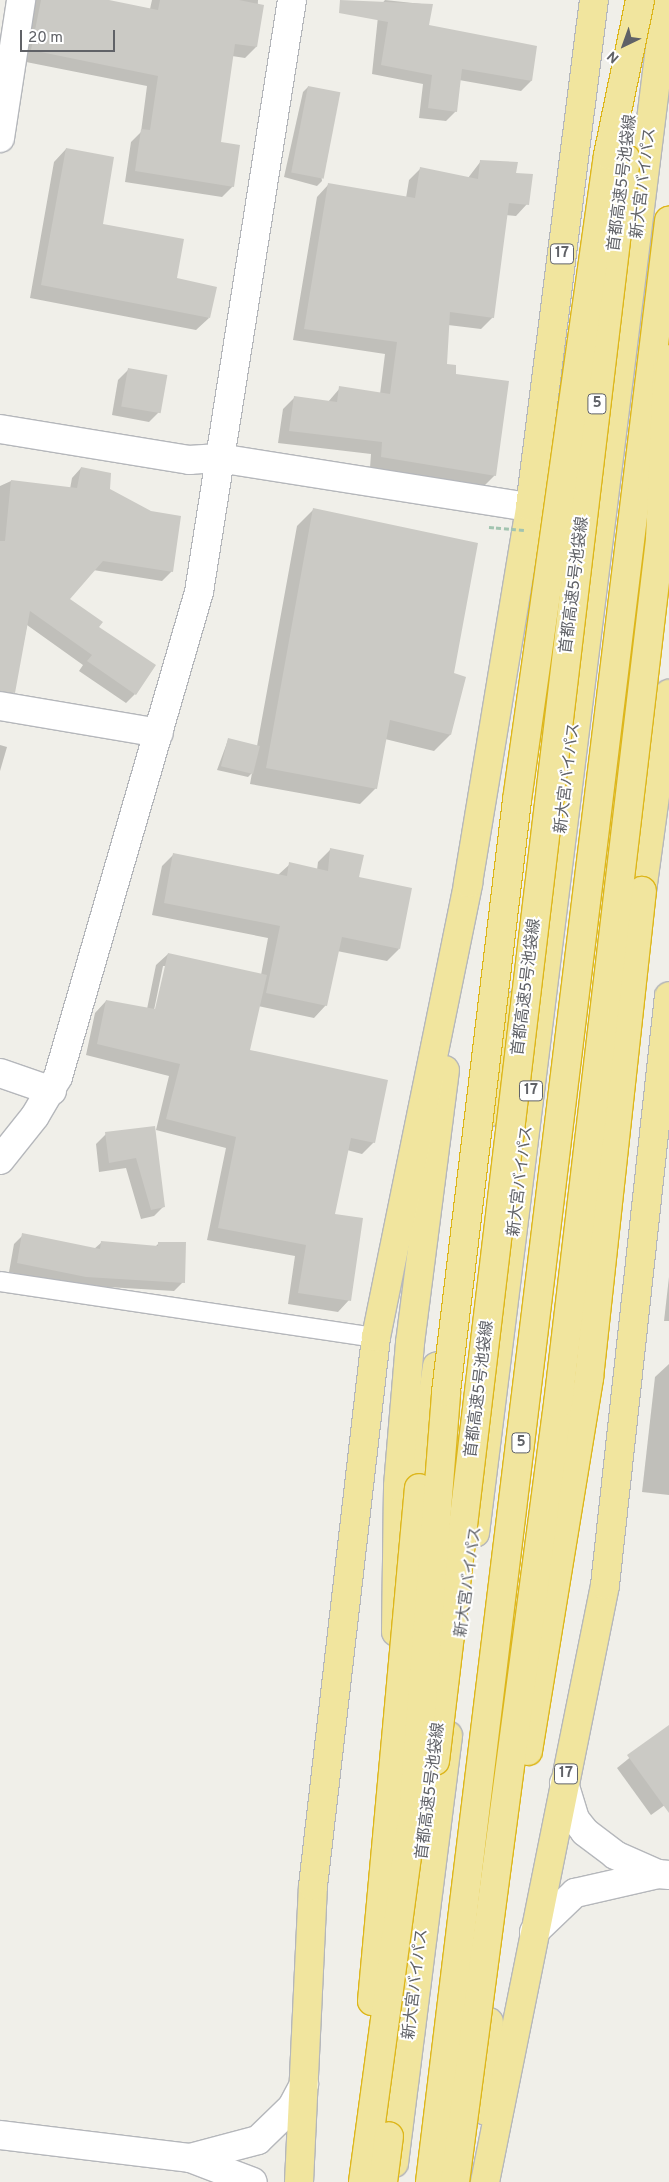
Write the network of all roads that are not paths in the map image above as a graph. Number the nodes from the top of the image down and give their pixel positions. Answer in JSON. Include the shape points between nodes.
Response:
{"nodes":[{"id":1,"x":21,"y":0,"type":"edge"},
{"id":2,"x":292,"y":0,"type":"edge"},
{"id":3,"x":594,"y":0,"type":"edge"},
{"id":4,"x":640,"y":0,"type":"edge"},
{"id":5,"x":645,"y":0,"type":"edge"},
{"id":6,"x":666,"y":0,"type":"edge"},
{"id":7,"x":669,"y":103,"type":"edge"},
{"id":8,"x":0,"y":138,"type":"edge"},
{"id":9,"x":669,"y":221,"type":"edge"},
{"id":10,"x":669,"y":343,"type":"edge"},
{"id":11,"x":0,"y":429,"type":"edge"},
{"id":12,"x":219,"y":458,"type":"junction"},
{"id":13,"x":530,"y":507,"type":"junction"},
{"id":14,"x":669,"y":694,"type":"edge"},
{"id":15,"x":0,"y":706,"type":"edge"},
{"id":16,"x":159,"y":733,"type":"junction"},
{"id":17,"x":560,"y":840,"type":"junction"},
{"id":18,"x":468,"y":883,"type":"junction"},
{"id":19,"x":669,"y":996,"type":"edge"},
{"id":20,"x":0,"y":1073,"type":"edge"},
{"id":21,"x":52,"y":1091,"type":"junction"},
{"id":22,"x":0,"y":1160,"type":"edge"},
{"id":23,"x":0,"y":1281,"type":"edge"},
{"id":24,"x":376,"y":1337,"type":"junction"},
{"id":25,"x":408,"y":1487,"type":"junction"},
{"id":26,"x":486,"y":1642,"type":"junction"},
{"id":27,"x":564,"y":1783,"type":"junction"},
{"id":28,"x":430,"y":1869,"type":"junction"},
{"id":29,"x":663,"y":1875,"type":"edge"},
{"id":30,"x":490,"y":1924,"type":"junction"},
{"id":31,"x":534,"y":1932,"type":"junction"},
{"id":32,"x":304,"y":2084,"type":"junction"},
{"id":33,"x":0,"y":2135,"type":"edge"},
{"id":34,"x":190,"y":2158,"type":"junction"},
{"id":35,"x":486,"y":2172,"type":"edge"},
{"id":36,"x":253,"y":2182,"type":"edge"},
{"id":37,"x":299,"y":2182,"type":"edge"},
{"id":38,"x":349,"y":2182,"type":"edge"},
{"id":39,"x":358,"y":2182,"type":"edge"},
{"id":40,"x":363,"y":2182,"type":"edge"},
{"id":41,"x":383,"y":2182,"type":"edge"},
{"id":42,"x":391,"y":2182,"type":"edge"},
{"id":43,"x":420,"y":2182,"type":"edge"},
{"id":44,"x":430,"y":2182,"type":"edge"},
{"id":45,"x":455,"y":2182,"type":"edge"}],
"edges":[{"from":1,"to":8,"type":"street"},
{"from":2,"to":12,"type":"street"},
{"from":3,"to":13,"type":"highway","number":"17"},
{"from":4,"to":40,"type":"highway","bridge":true,"via":[[608,155],[517,800],[446,1392],[413,1814]]},
{"from":5,"to":41,"type":"highway","name":"首都高速5号池袋線","number":"5","bridge":true},
{"from":6,"to":17,"type":"highway","name":"新大宮バイパス","number":"17"},
{"from":7,"to":26,"type":"highway","name":"新大宮バイパス","number":"17","via":[[522,1285]]},
{"from":9,"to":44,"type":"highway","number":"5","bridge":true},
{"from":10,"to":30,"type":"highway","bridge":true,"via":[[660,540],[558,1404]]},
{"from":11,"to":12,"type":"street","via":[[189,460]]},
{"from":12,"to":13,"type":"street"},
{"from":12,"to":16,"type":"street","via":[[199,592]]},
{"from":13,"to":18,"type":"highway","number":"17"},
{"from":14,"to":30,"type":"highway","bridge":true,"via":[[642,891],[589,1378],[532,1730]]},
{"from":15,"to":16,"type":"street"},
{"from":16,"to":21,"type":"street"},
{"from":17,"to":25,"type":"highway","via":[[454,1242]]},
{"from":17,"to":28,"type":"highway","name":"新大宮バイパス","number":"17","via":[[510,1280]]},
{"from":18,"to":24,"type":"highway","number":"17"},
{"from":18,"to":25,"type":"highway","via":[[410,1343]]},
{"from":19,"to":27,"type":"highway","number":"17","via":[[605,1585]]},
{"from":20,"to":21,"type":"street"},
{"from":21,"to":22,"type":"street"},
{"from":23,"to":24,"type":"lane"},
{"from":24,"to":32,"type":"highway","number":"17","via":[[313,1886]]},
{"from":25,"to":39,"type":"highway","bridge":true,"via":[[397,1696]]},
{"from":26,"to":35,"type":"highway","via":[[508,1871],[485,2051]]},
{"from":26,"to":43,"type":"highway","name":"新大宮バイパス","number":"17"},
{"from":27,"to":29,"type":"street","via":[[575,1819],[585,1832],[615,1856]]},
{"from":27,"to":31,"type":"highway","number":"17"},
{"from":28,"to":38,"type":"highway","number":"17","via":[[392,2037]]},
{"from":28,"to":42,"type":"highway","name":"新大宮バイパス","number":"17"},
{"from":29,"to":31,"type":"street","via":[[575,1893]]},
{"from":30,"to":45,"type":"highway","bridge":true},
{"from":31,"to":35,"type":"highway","number":"17"},
{"from":32,"to":34,"type":"street","via":[[283,2118],[258,2140]]},
{"from":32,"to":37,"type":"highway","number":"17"},
{"from":33,"to":34,"type":"street"},
{"from":34,"to":36,"type":"street"}]}
